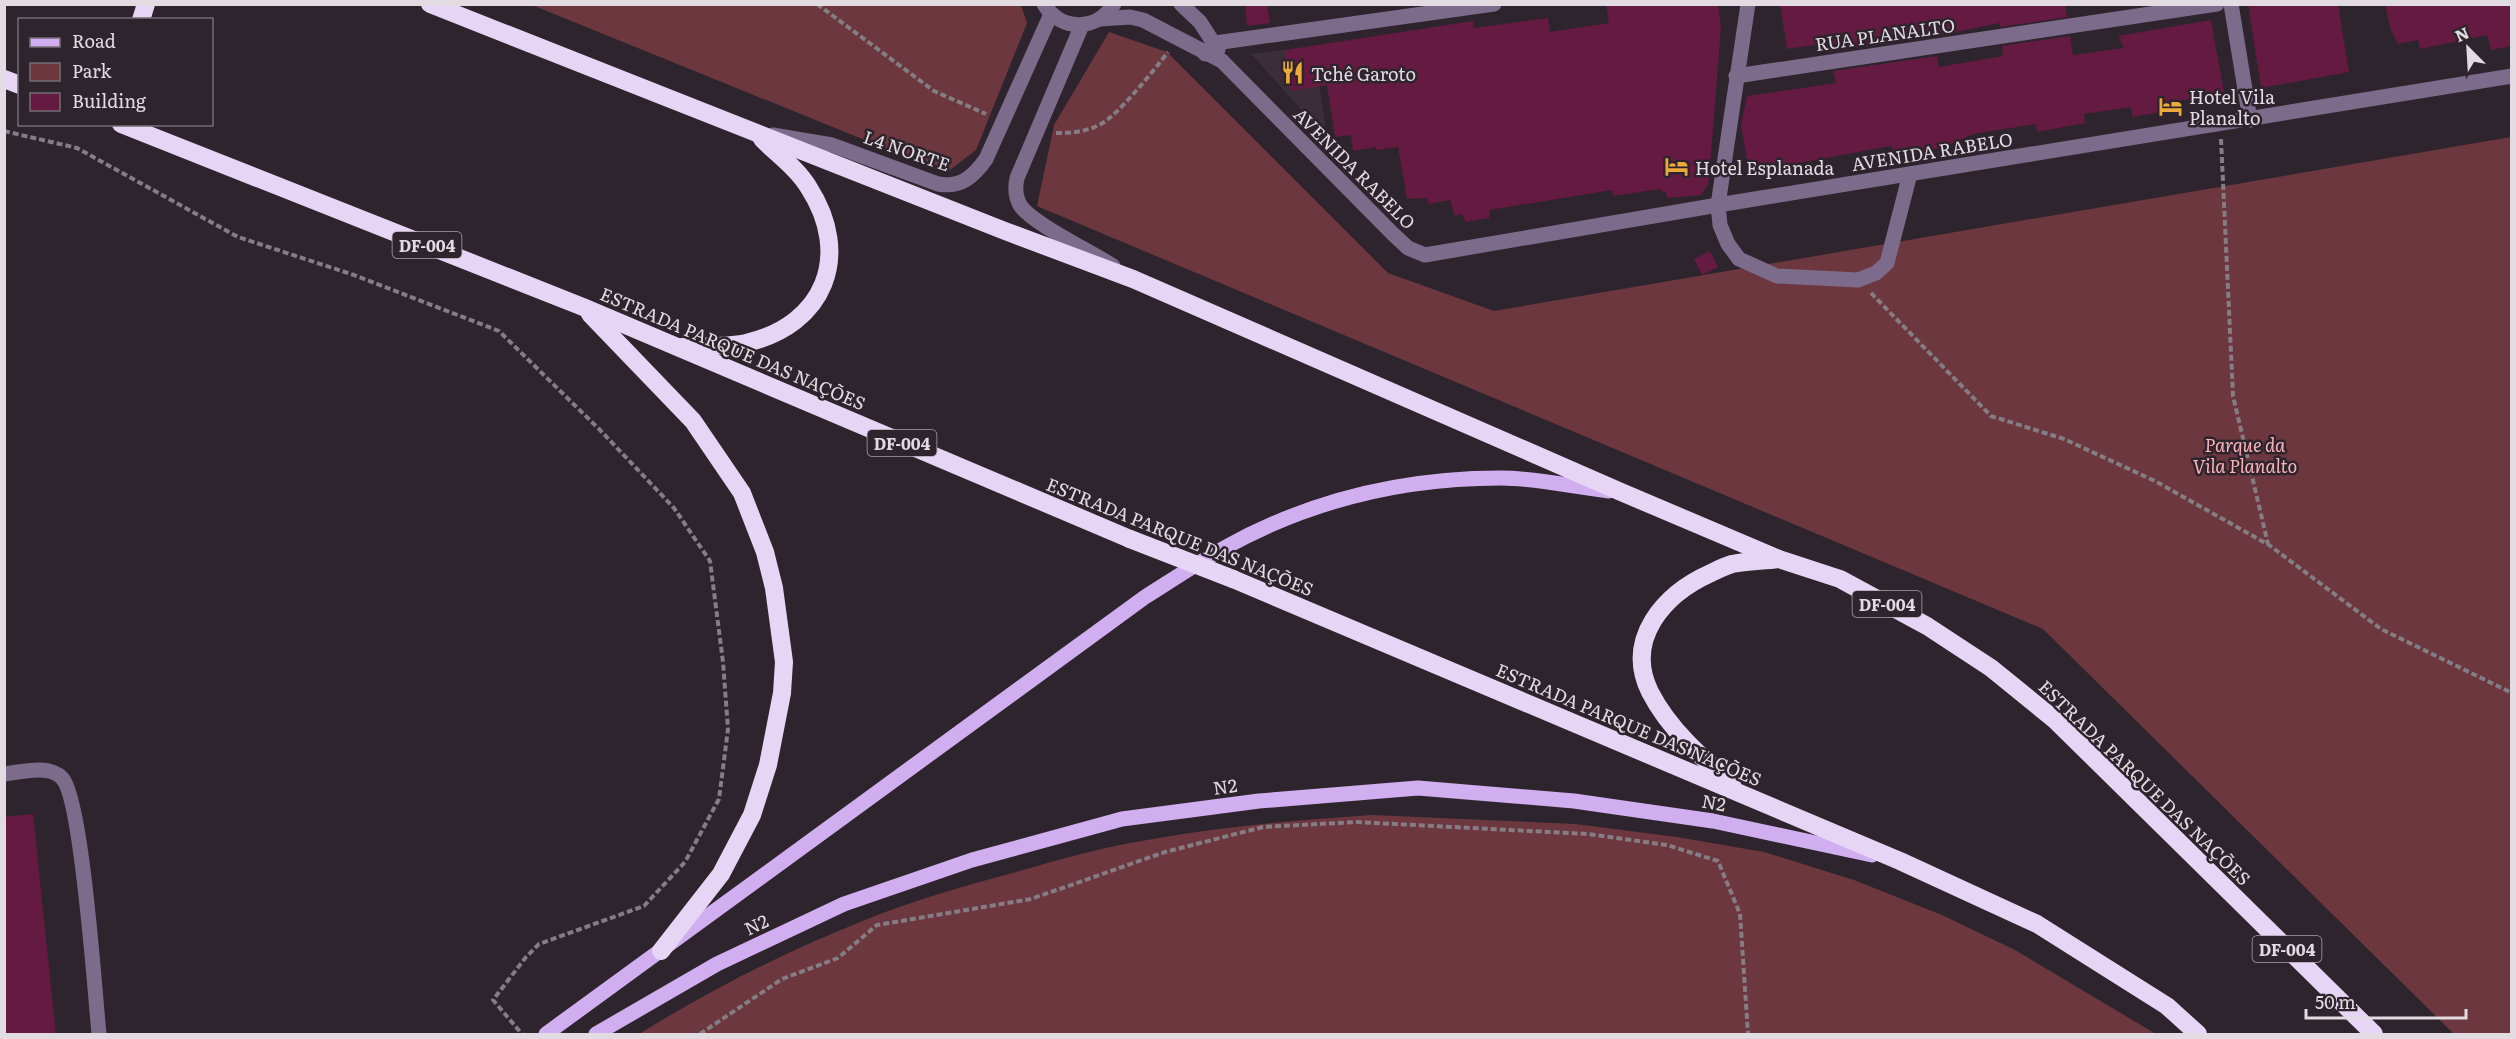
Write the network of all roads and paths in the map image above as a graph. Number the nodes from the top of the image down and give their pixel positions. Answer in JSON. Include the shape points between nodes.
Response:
{"nodes":[{"id":1,"x":430,"y":4,"type":"edge"},
{"id":2,"x":817,"y":4,"type":"edge"},
{"id":3,"x":1114,"y":4,"type":"edge"},
{"id":4,"x":1181,"y":4,"type":"edge"},
{"id":5,"x":1494,"y":4,"type":"edge"},
{"id":6,"x":1748,"y":4,"type":"edge"},
{"id":7,"x":2217,"y":4,"type":"edge"},
{"id":8,"x":2231,"y":4,"type":"edge"},
{"id":9,"x":1047,"y":9,"type":"edge"},
{"id":10,"x":1100,"y":19,"type":"junction"},
{"id":11,"x":1082,"y":25,"type":"junction"},
{"id":12,"x":1177,"y":39,"type":"junction"},
{"id":13,"x":1210,"y":49,"type":"junction"},
{"id":14,"x":1736,"y":76,"type":"junction"},
{"id":15,"x":2511,"y":76,"type":"edge"},
{"id":16,"x":2250,"y":120,"type":"junction"},
{"id":17,"x":1005,"y":121,"type":"junction"},
{"id":18,"x":2220,"y":125,"type":"junction"},
{"id":19,"x":127,"y":126,"type":"edge"},
{"id":20,"x":165,"y":126,"type":"edge"},
{"id":21,"x":4,"y":131,"type":"edge"},
{"id":22,"x":756,"y":133,"type":"junction"},
{"id":23,"x":1035,"y":133,"type":"junction"},
{"id":24,"x":178,"y":146,"type":"junction"},
{"id":25,"x":1910,"y":174,"type":"junction"},
{"id":26,"x":1718,"y":205,"type":"junction"},
{"id":27,"x":1133,"y":279,"type":"junction"},
{"id":28,"x":1858,"y":280,"type":"junction"},
{"id":29,"x":583,"y":307,"type":"junction"},
{"id":30,"x":675,"y":347,"type":"junction"},
{"id":31,"x":1621,"y":492,"type":"junction"},
{"id":32,"x":2269,"y":545,"type":"junction"},
{"id":33,"x":1779,"y":559,"type":"junction"},
{"id":34,"x":2511,"y":693,"type":"edge"},
{"id":35,"x":4,"y":774,"type":"edge"},
{"id":36,"x":1744,"y":795,"type":"junction"},
{"id":37,"x":1899,"y":861,"type":"junction"},
{"id":38,"x":661,"y":951,"type":"junction"},
{"id":39,"x":99,"y":1035,"type":"edge"},
{"id":40,"x":522,"y":1035,"type":"edge"},
{"id":41,"x":546,"y":1035,"type":"edge"},
{"id":42,"x":596,"y":1035,"type":"edge"},
{"id":43,"x":700,"y":1035,"type":"edge"},
{"id":44,"x":1748,"y":1035,"type":"edge"},
{"id":45,"x":2198,"y":1035,"type":"edge"},
{"id":46,"x":2374,"y":1035,"type":"edge"}],
"edges":[{"from":1,"to":22,"type":"highway","name":"ESTRADA PARQUE DAS NAÇÕES","number":"DF-004"},
{"from":2,"to":17,"type":"path","via":[[933,91]]},
{"from":3,"to":10,"type":"street"},
{"from":4,"to":13,"type":"street","via":[[1200,22]]},
{"from":5,"to":13,"type":"street"},
{"from":6,"to":14,"type":"street"},
{"from":7,"to":14,"type":"street","name":"RUA PLANALTO"},
{"from":8,"to":16,"type":"street"},
{"from":9,"to":11,"type":"street","via":[[1065,23]]},
{"from":9,"to":17,"type":"street","name":"L4 NORTE"},
{"from":10,"to":11,"type":"street"},
{"from":10,"to":12,"type":"street","via":[[1143,20]]},
{"from":11,"to":23,"type":"street"},
{"from":12,"to":13,"type":"street"},
{"from":12,"to":23,"type":"path","via":[[1160,63],[1102,123],[1078,133]]},
{"from":13,"to":26,"type":"street","name":"AVENIDA RABELO","via":[[1393,234],[1408,248],[1425,255]]},
{"from":14,"to":26,"type":"street"},
{"from":15,"to":16,"type":"street","name":"AVENIDA RABELO"},
{"from":16,"to":18,"type":"street","name":"AVENIDA RABELO"},
{"from":17,"to":22,"type":"street","name":"L4 NORTE","via":[[979,168],[968,180],[954,186],[929,181],[832,145]]},
{"from":18,"to":25,"type":"street","name":"AVENIDA RABELO"},
{"from":18,"to":32,"type":"path","via":[[2233,396]]},
{"from":19,"to":24,"type":"highway","name":"ESTRADA PARQUE DAS NAÇÕES","number":"DF-004"},
{"from":20,"to":24,"type":"highway"},
{"from":21,"to":40,"type":"path","via":[[77,148],[238,237],[354,274],[499,331],[674,508],[710,561],[728,729],[719,799],[685,862],[644,906],[539,944],[526,957],[493,1000]]},
{"from":22,"to":27,"type":"highway","name":"ESTRADA PARQUE DAS NAÇÕES","number":"DF-004"},
{"from":22,"to":30,"type":"highway","via":[[804,181],[819,205],[830,245],[824,284],[800,318],[764,337],[745,343]]},
{"from":23,"to":27,"type":"street","via":[[1017,178],[1020,205],[1034,220]]},
{"from":24,"to":29,"type":"highway","name":"ESTRADA PARQUE DAS NAÇÕES","number":"DF-004"},
{"from":25,"to":26,"type":"street","name":"AVENIDA RABELO"},
{"from":25,"to":28,"type":"street","via":[[1887,263],[1876,273]]},
{"from":26,"to":28,"type":"street","via":[[1720,225],[1739,259],[1777,276]]},
{"from":27,"to":31,"type":"highway","name":"ESTRADA PARQUE DAS NAÇÕES","number":"DF-004"},
{"from":28,"to":32,"type":"path","via":[[1991,416],[2064,439],[2155,481]]},
{"from":29,"to":30,"type":"highway","name":"ESTRADA PARQUE DAS NAÇÕES","number":"DF-004"},
{"from":29,"to":38,"type":"highway","via":[[693,421],[742,493],[765,552],[780,623],[782,693],[768,765],[752,815],[721,874]]},
{"from":30,"to":36,"type":"highway","name":"ESTRADA PARQUE DAS NAÇÕES","number":"DF-004","bridge":true},
{"from":31,"to":33,"type":"highway","name":"ESTRADA PARQUE DAS NAÇÕES","number":"DF-004"},
{"from":31,"to":38,"type":"main road","name":"N2","via":[[1502,478],[1408,484],[1307,509],[1227,546],[1145,597]]},
{"from":32,"to":34,"type":"path","via":[[2381,629]]},
{"from":33,"to":36,"type":"highway","via":[[1730,564],[1690,582],[1660,608],[1644,640],[1643,670],[1659,708],[1688,744]]},
{"from":33,"to":46,"type":"highway","name":"ESTRADA PARQUE DAS NAÇÕES","number":"DF-004","via":[[1840,579],[1927,626],[1991,668],[2055,720]]},
{"from":35,"to":39,"type":"street","via":[[53,772],[61,776],[71,794]]},
{"from":36,"to":37,"type":"highway","name":"ESTRADA PARQUE DAS NAÇÕES","number":"DF-004"},
{"from":37,"to":42,"type":"main road","name":"N2","via":[[1713,821],[1574,801],[1441,789],[1236,804],[1122,819],[972,860],[844,904],[717,964]]},
{"from":37,"to":45,"type":"highway","name":"ESTRADA PARQUE DAS NAÇÕES","number":"DF-004","via":[[2037,924],[2167,1006]]},
{"from":38,"to":41,"type":"main road","name":"N2"},
{"from":43,"to":44,"type":"path","via":[[782,979],[838,958],[877,925],[1031,899],[1165,852],[1263,827],[1356,822],[1588,834],[1667,845],[1718,861],[1740,914]]}]}
